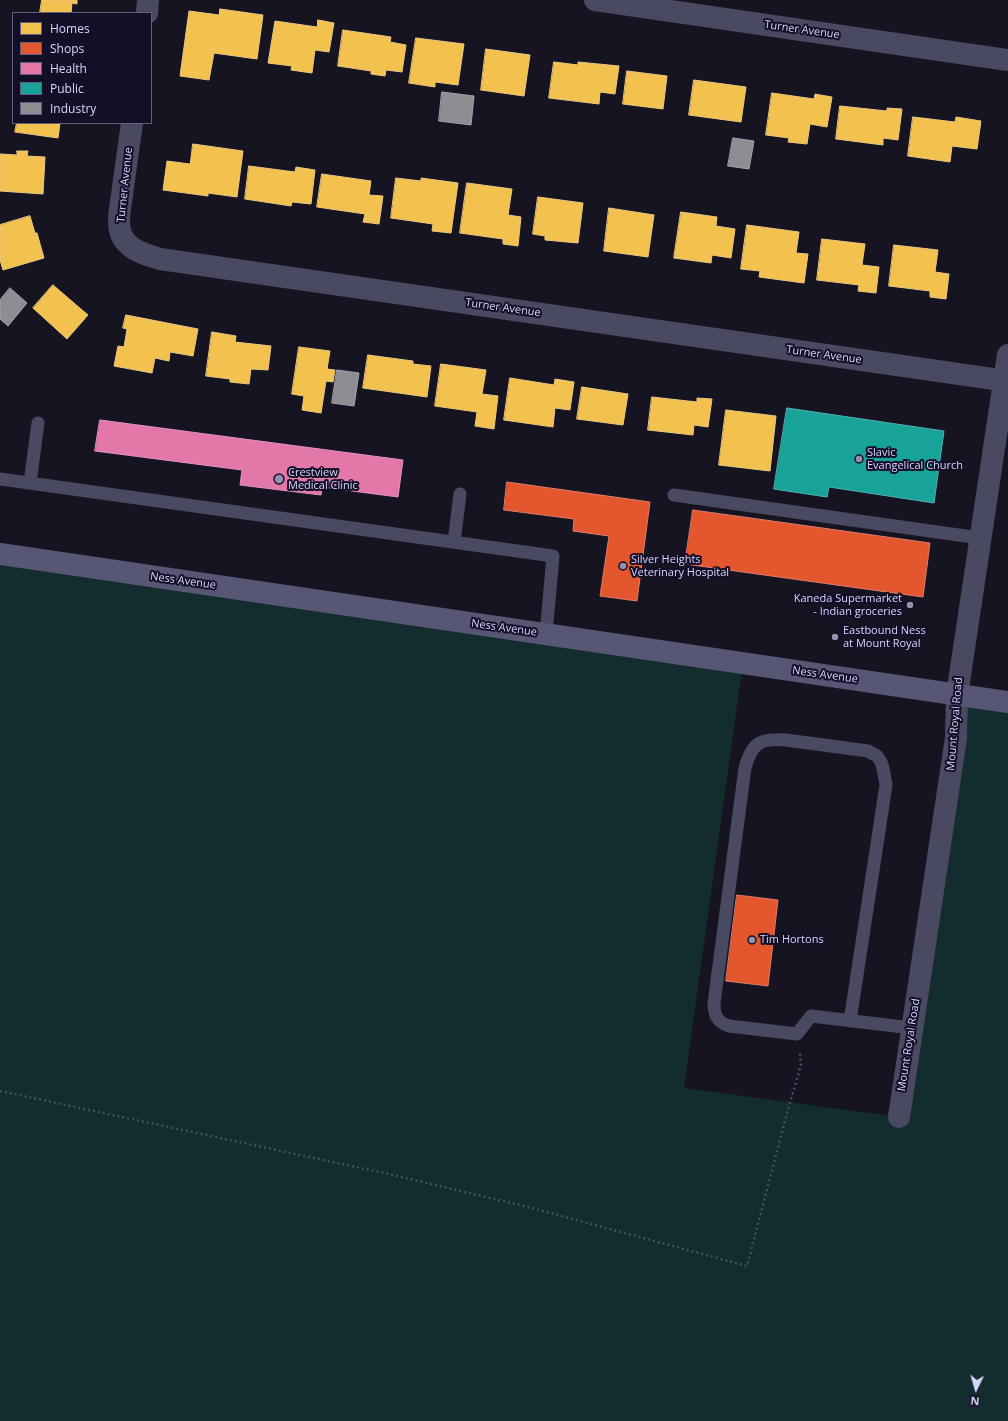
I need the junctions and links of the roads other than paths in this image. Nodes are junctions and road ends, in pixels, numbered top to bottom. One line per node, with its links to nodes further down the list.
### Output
1 (148, 0): 3 (street)
2 (595, 0): 4 (street, Turner Avenue)
3 (147, 12)
4 (1008, 60)
5 (132, 124): 7 (street, Turner Avenue)
6 (1008, 355): 7 (street, Mount Royal Road)
7 (1006, 381): 13 (street, Mount Royal Road)
8 (38, 422): 10 (lane)
9 (0, 479): 10 (lane)
10 (30, 483): 14 (lane)
11 (460, 494): 14 (lane)
12 (674, 495): 13 (lane)
13 (980, 538): 17 (street, Mount Royal Road)
14 (454, 542): 16 (lane)
15 (0, 554): 16 (main road, Ness Avenue)
16 (546, 634): 17 (main road, Ness Avenue)
17 (957, 695): 18 (main road, Ness Avenue); 20 (street, Mount Royal Road)
18 (1008, 702)
19 (850, 1021): 19 (lane); 20 (lane)
20 (912, 1028): 21 (street, Mount Royal Road)
21 (899, 1117)

